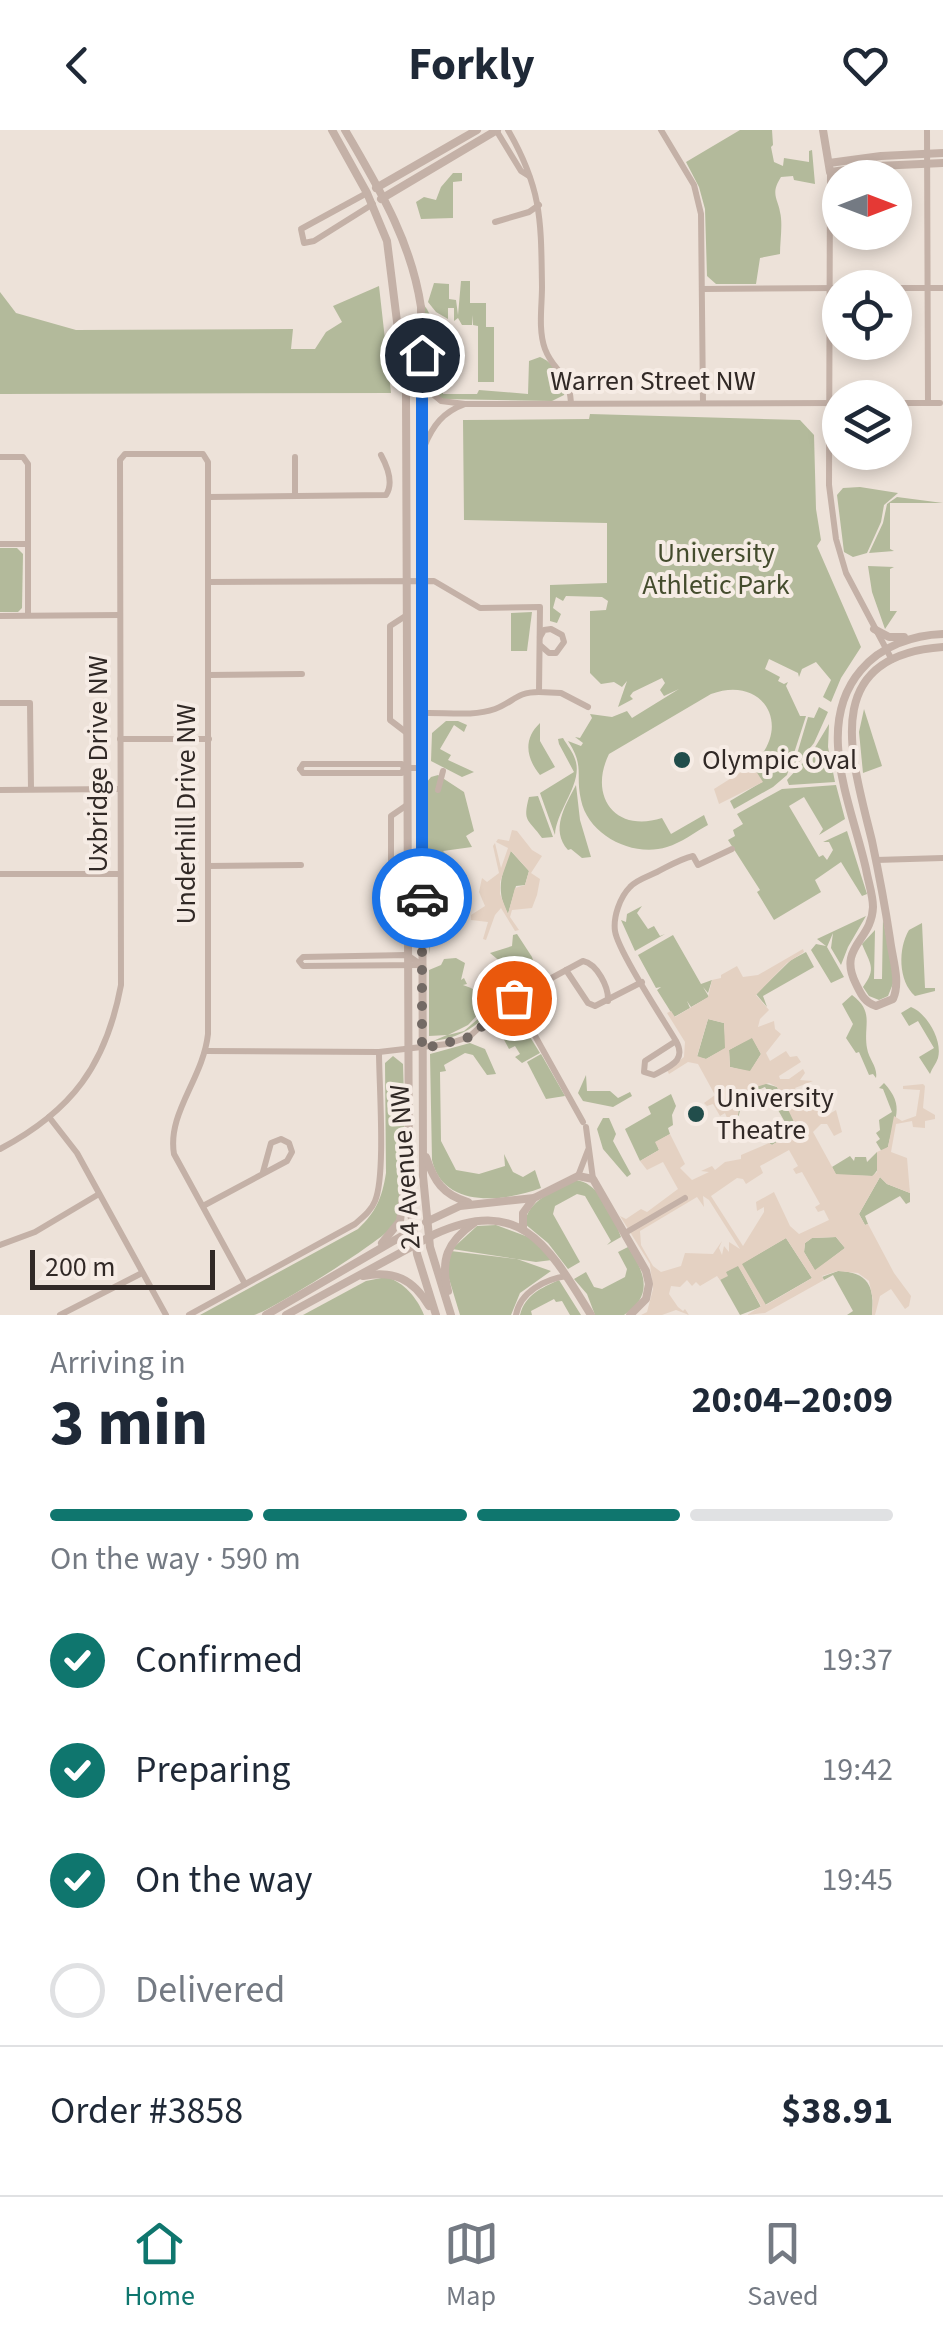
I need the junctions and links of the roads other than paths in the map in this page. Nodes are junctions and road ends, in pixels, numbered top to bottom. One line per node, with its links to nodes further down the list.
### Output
1 (332, 130): 16 (street, 24 Avenue NW)
2 (345, 130): 15 (street, 24 Avenue NW)
3 (476, 130): 15 (street)
4 (497, 130): 14 (street); 17 (street)
5 (508, 130): 14 (street)
6 (661, 130): 25 (street)
7 (823, 130): 11 (street)
8 (927, 130): 10 (street)
9 (943, 153): 10 (street)
10 (929, 158): 12 (street); 13 (street); 23 (street)
11 (828, 160)
12 (907, 160)
13 (943, 163)
14 (530, 177): 19 (street)
15 (379, 186): 16 (street); 17 (street, 24 Avenue NW)
16 (368, 192): 18 (street, 24 Avenue NW); 18 (street)
17 (384, 197): 18 (street); 26 (street, 24 Avenue NW)
18 (373, 204): 45 (street, 24 Avenue NW)
19 (540, 204): 20 (street); 31 (street)
20 (495, 222)
21 (822, 288): 25 (street)
22 (912, 288): 23 (street)
23 (928, 288): 24 (street); 29 (street)
24 (943, 288)
25 (702, 289): 32 (street)
26 (422, 385): 30 (street, Warren Street NW); 34 (street, 24 Avenue NW)
27 (822, 403): 32 (street, Warren Street NW)
28 (912, 403): 29 (street)
29 (928, 403): 33 (street)
30 (465, 404): 31 (street, Warren Street NW); 34 (street)
31 (571, 404): 32 (street, Warren Street NW)
32 (703, 404)
33 (940, 404)
34 (421, 452): 43 (street, 24 Avenue NW)
35 (381, 454): 39 (street)
36 (295, 457): 39 (street)
37 (0, 458): 42 (street)
38 (829, 470): 50 (street)
39 (294, 496): 40 (street)
40 (208, 497): 44 (street, Underhill Drive NW); 47 (street, Uxbridge Drive NW)
41 (0, 544): 42 (street)
42 (28, 544): 46 (street)
43 (422, 581): 45 (street); 58 (street); 61 (street, 24 Avenue NW)
44 (208, 582): 45 (street); 57 (street, Underhill Drive NW)
45 (407, 582): 48 (street, 24 Avenue NW)
46 (28, 615): 47 (street); 49 (street)
47 (120, 615): 65 (street, Uxbridge Drive NW)
48 (407, 615): 62 (street, 24 Avenue NW); 63 (street, 24 Avenue NW)
49 (0, 616)
50 (874, 629): 52 (street); 54 (street)
51 (943, 634): 52 (street)
52 (919, 636): 54 (street)
53 (943, 647): 55 (street)
54 (886, 649): 55 (street); 76 (street)
55 (892, 660): 76 (street)
56 (302, 674): 57 (street)
57 (208, 675): 64 (street, Underhill Drive NW)
58 (539, 692): 60 (street); 61 (street)
59 (0, 703): 69 (street)
60 (588, 708)
61 (422, 712): 62 (street); 67 (street, 24 Avenue NW)
62 (407, 713): 63 (street, 24 Avenue NW)
63 (407, 733): 66 (street, 24 Avenue NW)
64 (208, 739): 65 (street); 77 (street, Underhill Drive NW)
65 (120, 740): 70 (street, Uxbridge Drive NW)
66 (406, 768): 66 (street); 67 (street); 73 (street, 24 Avenue NW)
67 (422, 768): 83 (street, 24 Avenue NW)
68 (442, 771): 72 (street)
69 (31, 789): 70 (street); 71 (street)
70 (120, 789): 80 (street, Uxbridge Drive NW)
71 (0, 790)
72 (438, 790)
73 (407, 805): 81 (street, 24 Avenue NW); 81 (street, 24 Avenue NW)
74 (732, 849): 85 (street)
75 (943, 858): 76 (street)
76 (876, 860)
77 (208, 866): 78 (street); 91 (street, Underhill Drive NW)
78 (301, 866)
79 (0, 874): 80 (street)
80 (120, 874): 93 (street, Uxbridge Drive NW)
81 (407, 926): 82 (street, 24 Avenue NW)
82 (407, 960): 82 (street); 83 (street); 90 (street, 24 Avenue NW)
83 (422, 965): 89 (street, 24 Avenue NW)
84 (566, 970): 86 (street); 87 (street); 87 (street)
85 (642, 982): 87 (street); 88 (street)
86 (514, 998): 89 (street); 94 (street)
87 (608, 1001)
88 (676, 1041): 88 (street)
89 (422, 1049): 90 (street); 96 (street, 24 Avenue NW)
90 (408, 1050): 92 (street); 95 (street, 24 Avenue NW)
91 (206, 1052): 92 (street); 105 (street, Underhill Drive NW)
92 (379, 1052): 120 (street)
93 (49, 1117): 97 (street, Uxbridge Drive NW); 101 (street)
94 (589, 1144): 99 (street); 100 (street)
95 (408, 1147): 109 (street, 24 Avenue NW); 114 (street)
96 (423, 1148): 104 (street); 107 (street, 24 Avenue NW)
97 (0, 1150)
98 (263, 1172): 98 (street); 105 (street)
99 (578, 1176): 100 (street); 102 (street)
100 (593, 1179): 110 (street)
101 (99, 1194): 112 (street); 116 (street)
102 (534, 1198): 104 (street); 108 (street)
103 (685, 1198): 110 (street)
104 (472, 1204): 107 (street)
105 (203, 1206): 120 (street, Underhill Drive NW)
106 (478, 1220): 108 (street); 111 (street); 127 (street)
107 (426, 1222): 109 (street); 111 (street, 24 Avenue NW)
108 (523, 1229): 115 (street)
109 (413, 1230): 113 (street, 24 Avenue NW); 114 (street)
110 (625, 1232): 130 (street)
111 (428, 1238): 113 (street); 127 (street, 24 Avenue NW)
112 (0, 1245)
113 (416, 1245): 118 (street); 126 (street, 24 Avenue NW)
114 (371, 1252): 124 (street)
115 (557, 1260): 117 (street); 119 (street)
116 (142, 1272): 121 (street); 122 (street)
117 (568, 1276): 119 (street); 129 (street)
118 (354, 1278): 125 (street); 126 (street)
119 (552, 1278): 128 (street)
120 (245, 1284): 123 (street)
121 (60, 1315)
122 (166, 1315)
123 (189, 1315)
124 (266, 1315)
125 (286, 1315)
126 (435, 1315)
127 (452, 1315)
128 (516, 1315)
129 (591, 1315)
130 (630, 1315)

